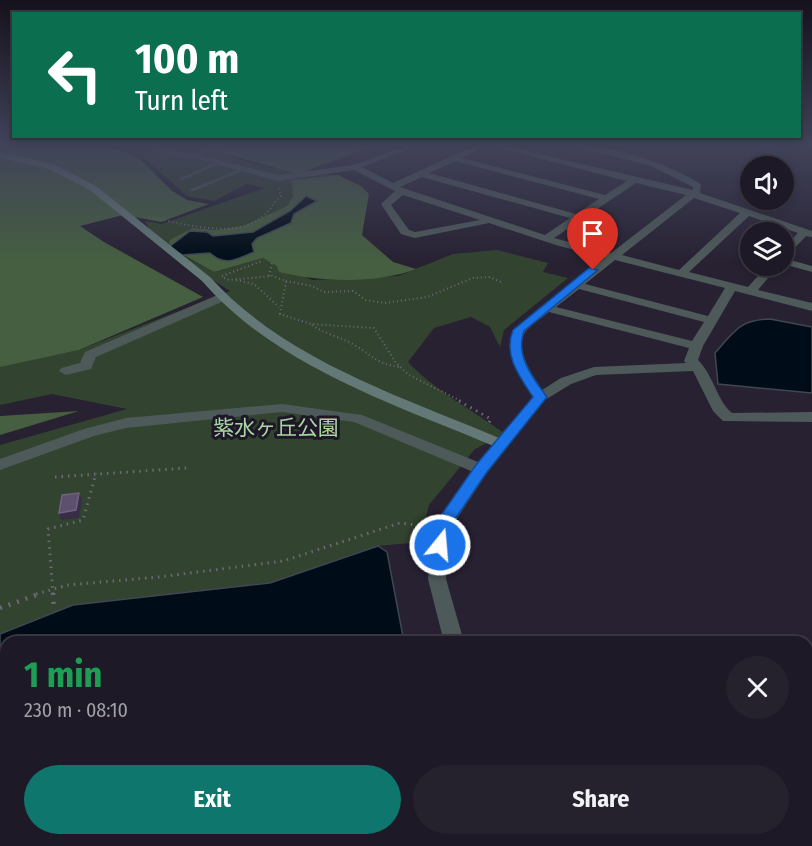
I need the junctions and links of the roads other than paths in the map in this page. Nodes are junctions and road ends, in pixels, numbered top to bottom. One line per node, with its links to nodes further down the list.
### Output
1 (87, 184): 28 (street)
2 (206, 184): 11 (lane)
3 (388, 184): 10 (street)
4 (405, 184): 10 (street)
5 (460, 184): 15 (street)
6 (555, 184): 13 (street)
7 (626, 184): 13 (street)
8 (656, 184): 12 (street)
9 (695, 184): 12 (street)
10 (397, 189): 16 (street); 16 (street)
11 (192, 190)
12 (693, 194): 14 (street); 20 (street)
13 (607, 198): 15 (street)
14 (746, 213): 17 (street); 23 (street)
15 (580, 218): 18 (street)
16 (488, 220): 18 (street)
17 (808, 233): 19 (street)
18 (547, 238): 20 (street)
19 (794, 245)
20 (610, 256): 23 (street); 25 (street)
21 (794, 264): 22 (street)
22 (812, 269)
23 (681, 274): 26 (street)
24 (764, 276): 27 (street)
25 (576, 285): 29 (street); 31 (street)
26 (732, 287): 27 (street); 31 (street)
27 (750, 291): 30 (street)
28 (222, 297): 34 (street); 37 (street)
29 (547, 308): 32 (street); 35 (street)
30 (812, 308)
31 (711, 320): 32 (street)
32 (696, 346): 33 (street)
33 (695, 367): 35 (street); 36 (street)
34 (66, 370)
35 (540, 397): 37 (street)
36 (812, 417)
37 (501, 444): 39 (street)
38 (0, 465): 39 (street)
39 (481, 469): 40 (street)
40 (452, 636)

